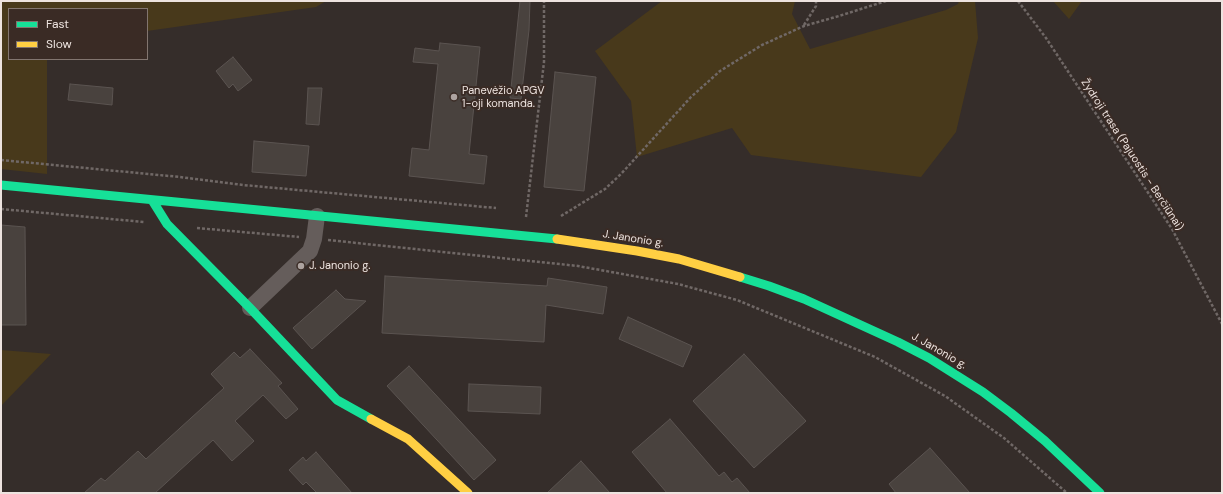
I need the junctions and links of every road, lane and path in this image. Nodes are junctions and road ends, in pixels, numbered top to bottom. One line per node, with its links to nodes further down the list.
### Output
1 (544, 1): 15 (path)
2 (816, 1): 5 (path)
3 (886, 1): 5 (path)
4 (1018, 1): 18 (path, Žydroji trasa (Pajuostis - Berčiūnai))
5 (804, 26): 12 (path)
6 (1, 160): 9 (path)
7 (1, 185): 8 (street, J. Janonio g.)
8 (152, 200): 11 (street, J. Janonio g.); 13 (street)
9 (496, 208)
10 (1, 209): 13 (path)
11 (317, 216): 15 (street, J. Janonio g.); 16 (street)
12 (561, 216)
13 (167, 224): 17 (street)
14 (194, 227): 16 (path)
15 (524, 236): 21 (street, J. Janonio g.)
16 (314, 239): 17 (street); 20 (path)
17 (250, 308): 19 (street)
18 (1222, 324)
19 (468, 493)
20 (1067, 493)
21 (1100, 493)

